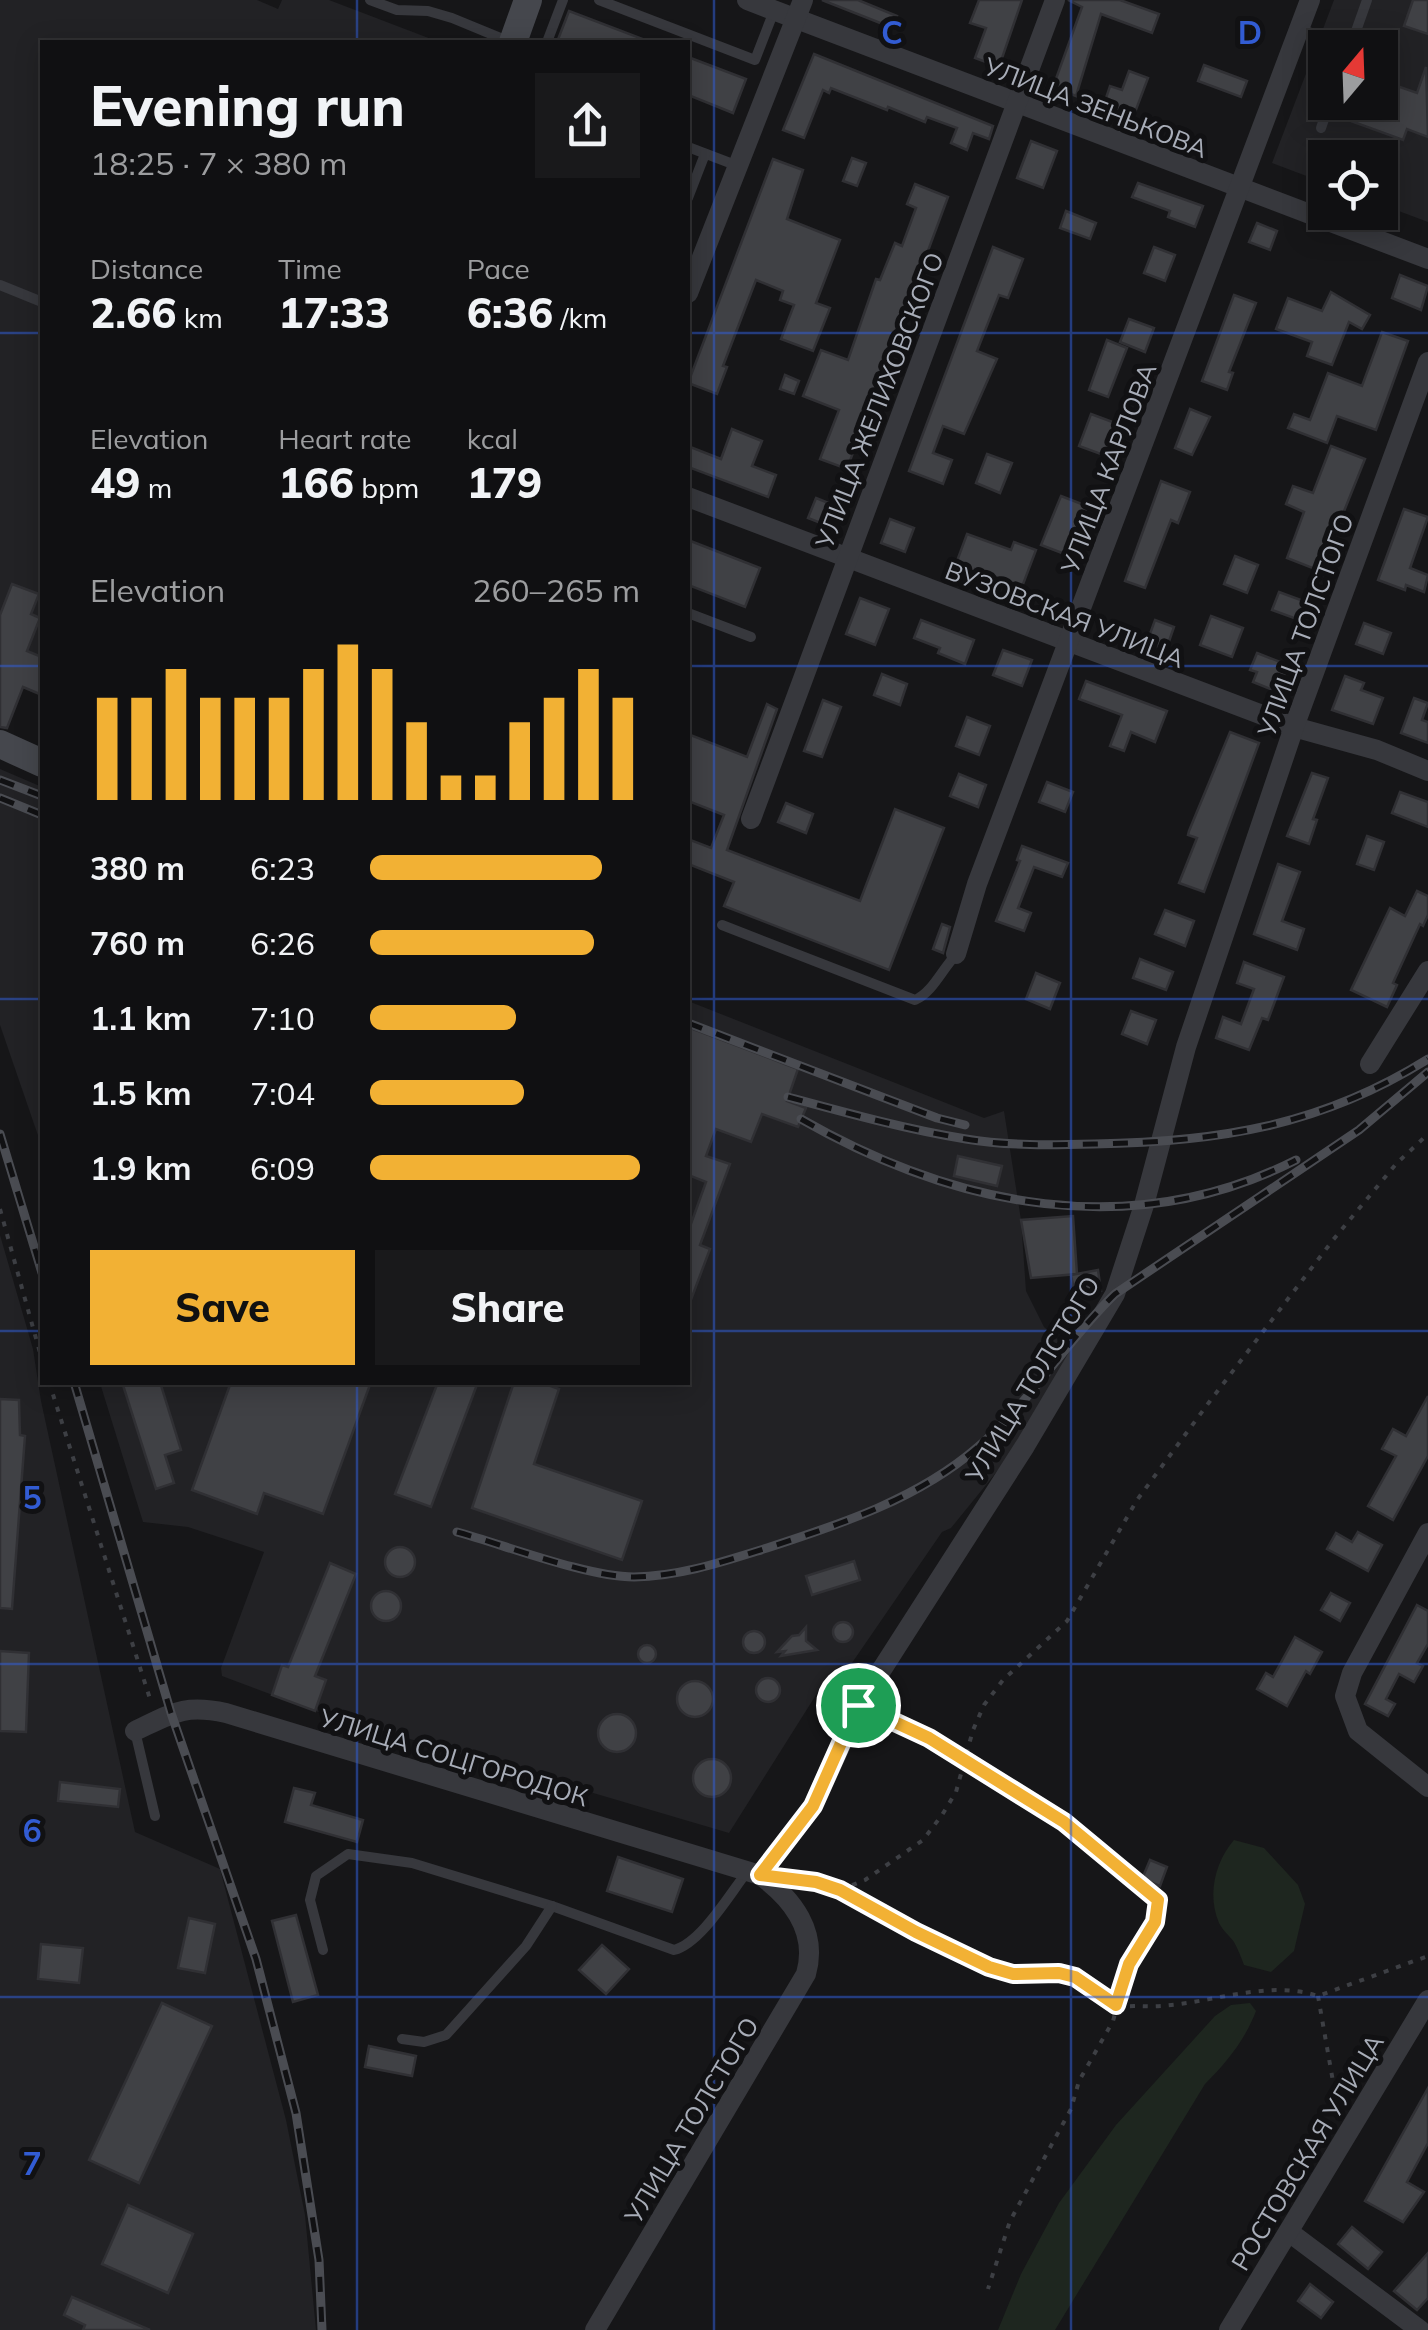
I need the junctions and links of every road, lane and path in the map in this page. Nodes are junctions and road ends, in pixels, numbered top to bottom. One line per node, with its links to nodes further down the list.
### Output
1 (370, 0): 14 (lane)
2 (528, 0): 15 (street)
3 (563, 0): 16 (lane)
4 (600, 0): 9 (lane)
5 (747, 0): 9 (street, УЛИЦА ЗЕНЬКОВА)
6 (1056, 0): 17 (street, УЛИЦА ЖЕЛИХОВСКОГО)
7 (1310, 0): 11 (street, УЛИЦА КАРЛОВА)
8 (1368, 0): 12 (lane)
9 (774, 10): 10 (street, УЛИЦА ЗЕНЬКОВА)
10 (800, 10): 17 (street, УЛИЦА ЗЕНЬКОВА); 22 (street)
11 (1299, 28): 13 (lane); 23 (street, УЛИЦА КАРЛОВА)
12 (1357, 30)
13 (1308, 31)
14 (506, 40)
15 (513, 40)
16 (548, 40)
17 (1018, 104): 23 (street, УЛИЦА ЗЕНЬКОВА); 31 (street, УЛИЦА ЖЕЛИХОВСКОГО)
18 (1324, 120): 19 (lane)
19 (1321, 128)
20 (690, 148): 21 (lane)
21 (704, 154): 22 (lane); 24 (lane)
22 (738, 166): 27 (street)
23 (1239, 188): 25 (street, УЛИЦА ЗЕНЬКОВА); 34 (street, УЛИЦА КАРЛОВА)
24 (690, 192)
25 (1428, 259)
26 (0, 285): 28 (lane)
27 (690, 288)
28 (40, 301)
29 (1428, 362): 35 (street, УЛИЦА ТОЛСТОГО)
30 (690, 498): 31 (street, ВУЗОВСКАЯ УЛИЦА)
31 (846, 559): 34 (street, ВУЗОВСКАЯ УЛИЦА); 39 (street, УЛИЦА ЖЕЛИХОВСКОГО)
32 (690, 614): 33 (lane)
33 (751, 638)
34 (1069, 642): 35 (street, ВУЗОВСКАЯ УЛИЦА); 41 (street, УЛИЦА КАРЛОВА)
35 (1294, 727): 38 (street, ВУЗОВСКАЯ УЛИЦА); 49 (street, УЛИЦА ТОЛСТОГО)
36 (0, 744): 37 (street)
37 (40, 762)
38 (1428, 772)
39 (751, 819)
40 (722, 925): 41 (lane)
41 (956, 954)
42 (1428, 971): 43 (street)
43 (1370, 1064)
44 (1428, 1134): 52 (path)
45 (0, 1209): 46 (path)
46 (40, 1353)
47 (50, 1385): 50 (path)
48 (1428, 1532): 53 (street)
49 (858, 1705): 52 (path); 55 (street, УЛИЦА ТОЛСТОГО)
50 (157, 1720): 51 (street, УЛИЦА СОЦГОРОДОК); 55 (street, УЛИЦА СОЦГОРОДОК)
51 (135, 1730): 54 (lane)
52 (967, 1761): 56 (path); 62 (path)
53 (1428, 1787)
54 (155, 1816)
55 (754, 1874): 56 (path); 57 (lane); 67 (street, УЛИЦА ТОЛСТОГО)
56 (840, 1890): 62 (path)
57 (552, 1906): 58 (lane); 63 (lane)
58 (323, 1950)
59 (1428, 1956): 60 (path)
60 (1318, 1996): 62 (path); 64 (path)
61 (1428, 2000): 64 (street, РОСТОВСКАЯ УЛИЦА)
62 (1116, 2005): 66 (path)
63 (402, 2039)
64 (1343, 2142): 65 (street, РОСТОВСКАЯ УЛИЦА)
65 (1289, 2232): 68 (street, РОСТОВСКАЯ УЛИЦА); 69 (street)
66 (988, 2289)
67 (595, 2330)
68 (1229, 2330)
69 (1420, 2330)

